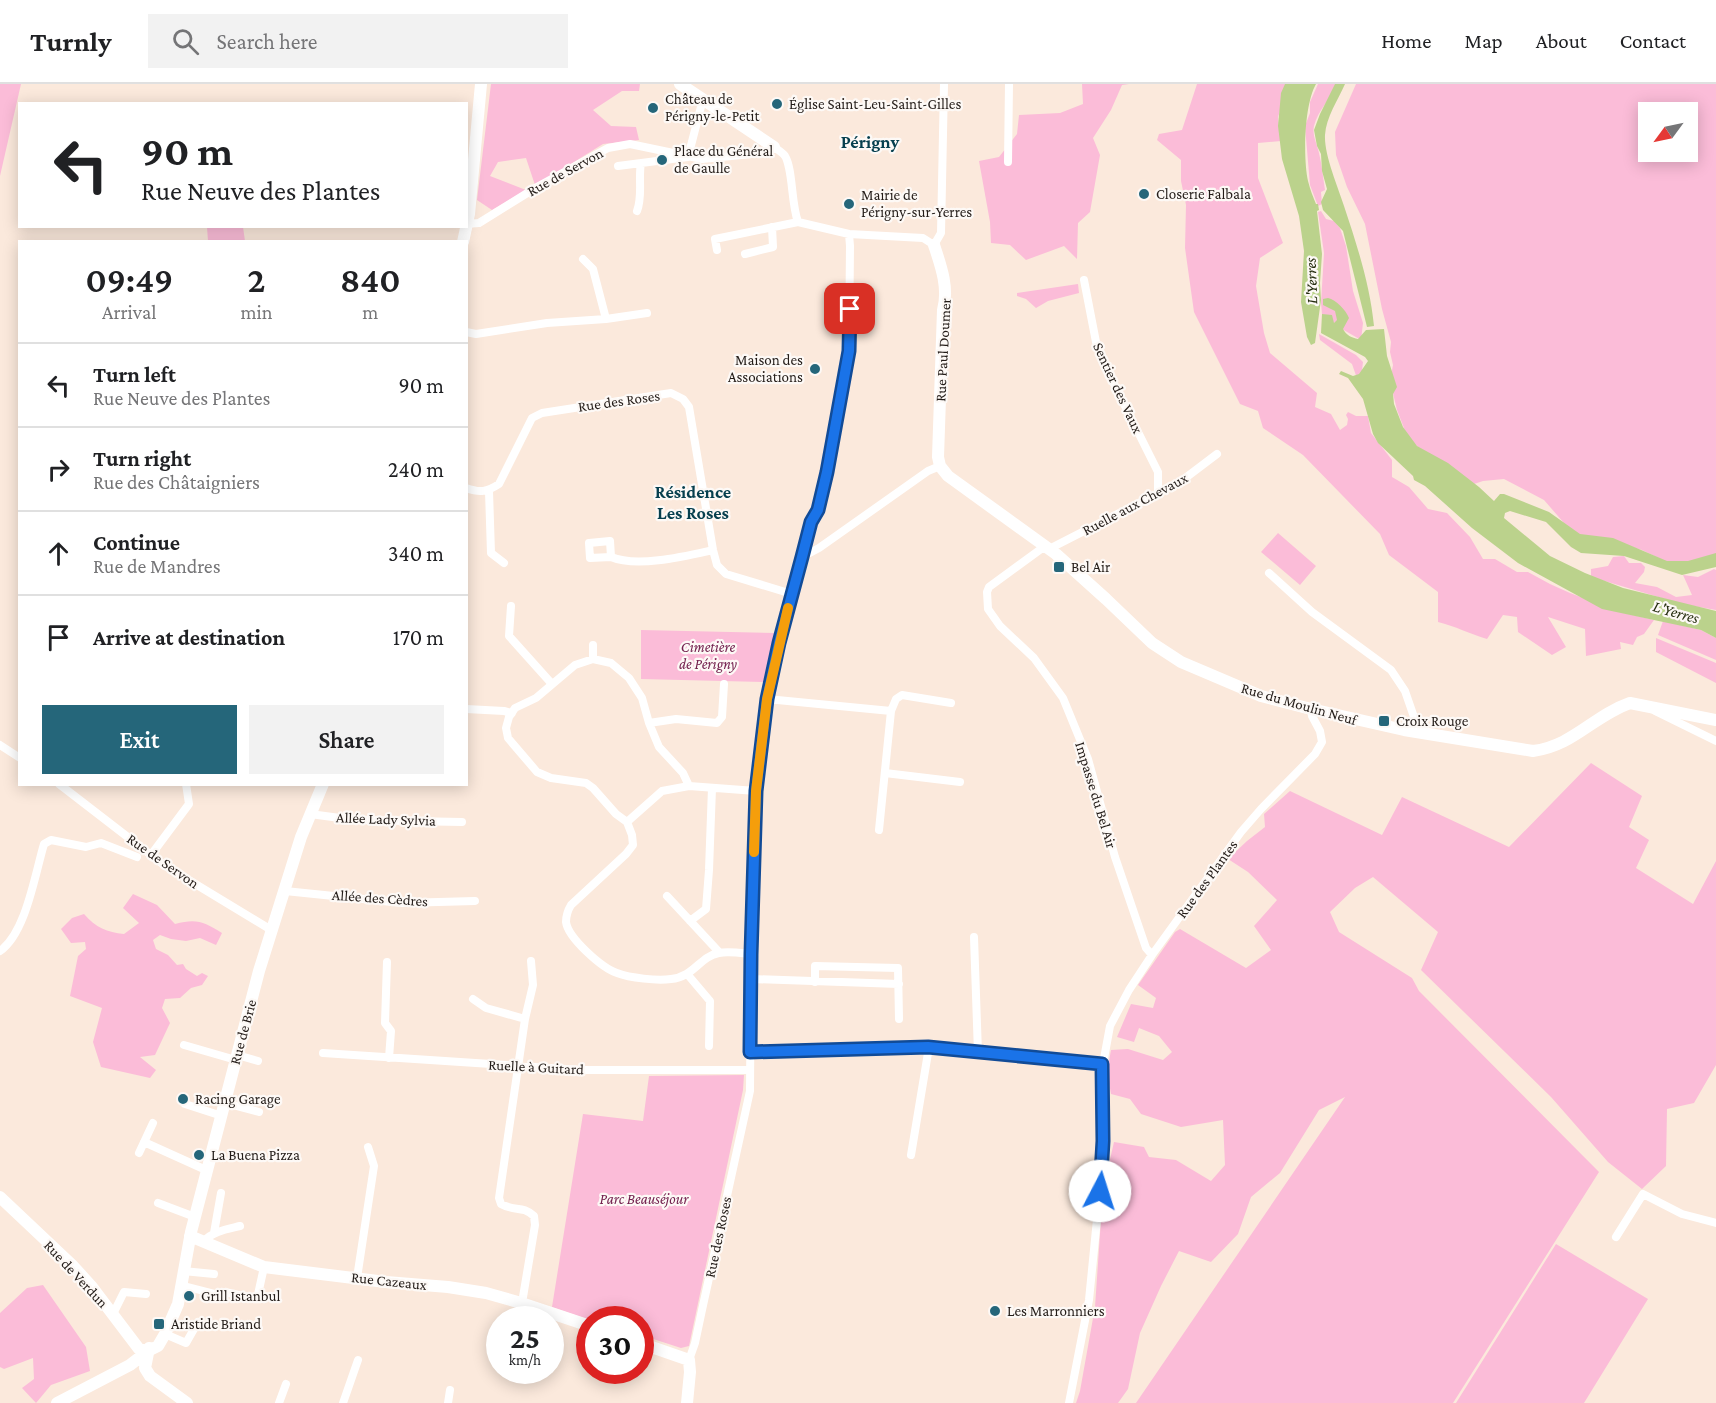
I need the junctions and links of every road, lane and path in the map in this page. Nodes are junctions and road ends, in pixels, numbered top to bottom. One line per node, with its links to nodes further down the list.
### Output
1 (482, 84): 12 (street)
2 (680, 84): 5 (street)
3 (944, 84): 17 (street)
4 (1009, 84): 8 (street)
5 (703, 99): 6 (street); 7 (street)
6 (774, 147): 7 (street, Rue de Servon); 13 (street)
7 (689, 155): 9 (street); 14 (street, Rue de Servon)
8 (1008, 162)
9 (641, 163): 10 (street); 11 (street)
10 (618, 166)
11 (637, 211)
12 (468, 215)
13 (798, 222): 15 (street); 16 (street)
14 (468, 224)
15 (772, 227): 18 (street); 19 (street)
16 (849, 234): 17 (street); 33 (street, Rue des Roses)
17 (933, 245): 26 (street, Rue Paul Doumer)
18 (717, 250)
19 (745, 254)
20 (583, 259): 23 (street)
21 (1084, 279): 29 (street, Sentier des Vaux)
22 (647, 313): 23 (street)
23 (606, 319): 24 (street)
24 (468, 332)
25 (1217, 454): 29 (street, Ruelle aux Chevaux)
26 (940, 466): 30 (street, Rue du Moulin Neuf); 33 (street)
27 (468, 489): 28 (street)
28 (489, 491): 31 (street, Rue des Roses); 34 (street)
29 (1158, 493): 30 (street, Ruelle aux Chevaux)
30 (1049, 549): 46 (street, Rue du Moulin Neuf); 78 (street, Impasse du Bel Air)
31 (713, 550): 32 (street); 36 (street, Rue des Roses)
32 (611, 557)
33 (802, 557): 36 (street, Rue des Roses)
34 (504, 563)
35 (1269, 573): 51 (street)
36 (792, 594): 42 (street, Rue des Roses)
37 (510, 606): 40 (street)
38 (594, 645): 39 (street)
39 (593, 659): 40 (street); 50 (street)
40 (552, 684): 48 (street)
41 (724, 684): 50 (street)
42 (767, 699): 47 (street); 62 (street, Rue des Roses)
43 (951, 703): 47 (street)
44 (1641, 705): 49 (street, Rue du Moulin Neuf); 51 (street, Rue du Moulin Neuf); 52 (street)
45 (468, 709): 48 (street)
46 (1311, 709): 51 (street, Rue du Moulin Neuf); 78 (street, Rue des Plantes)
47 (891, 711): 55 (street)
48 (512, 713): 65 (street)
49 (1716, 720)
50 (649, 723): 60 (street)
51 (1414, 731)
52 (1716, 741)
53 (0, 745): 54 (street)
54 (18, 757)
55 (885, 773): 56 (street); 66 (street)
56 (960, 782)
57 (62, 786): 67 (street, Rue de Servon)
58 (186, 786): 67 (street)
59 (322, 786): 63 (street, Rue de Brie)
60 (689, 786): 61 (street); 65 (street)
61 (712, 788): 62 (street); 72 (street)
62 (756, 791): 77 (street, Rue des Roses)
63 (310, 814): 64 (street, Allée Lady Sylvia); 69 (street, Rue de Brie)
64 (462, 822)
65 (627, 822): 81 (street)
66 (879, 830)
67 (151, 855): 73 (street, Rue de Servon)
68 (137, 857): 75 (street)
69 (285, 891): 71 (street, Allée des Cèdres); 73 (street, Rue de Brie)
70 (667, 896): 72 (street)
71 (475, 901)
72 (690, 921): 76 (street)
73 (273, 931): 94 (street, Rue de Brie)
74 (974, 937): 93 (street)
75 (0, 951)
76 (719, 952): 77 (street); 81 (street)
77 (751, 954): 82 (street, Rue des Roses)
78 (1152, 955): 97 (street, Rue des Plantes)
79 (531, 961): 86 (street)
80 (387, 962): 95 (street)
81 (688, 975): 89 (street)
82 (751, 979): 83 (street); 91 (street, Rue des Roses)
83 (815, 982): 84 (street); 84 (street)
84 (899, 984): 87 (street)
85 (474, 999): 86 (street)
86 (525, 1019): 98 (street)
87 (899, 1019)
88 (184, 1045): 94 (street)
89 (709, 1046)
90 (928, 1047): 91 (street); 93 (street); 108 (street)
91 (750, 1052): 99 (street, Rue des Roses)
92 (323, 1053): 95 (street, Ruelle à Guitard)
93 (978, 1053): 97 (street)
94 (236, 1057): 96 (street); 100 (street, Rue de Brie)
95 (389, 1058): 98 (street, Ruelle à Guitard)
96 (258, 1061)
97 (1102, 1064): 143 (street, Rue des Plantes)
98 (519, 1066): 99 (street, Ruelle à Guitard); 125 (street)
99 (750, 1070): 134 (street, Rue des Roses)
100 (225, 1103): 102 (street); 103 (street, Rue de Brie)
101 (184, 1104): 103 (street)
102 (259, 1112)
103 (222, 1116): 109 (street, Rue de Brie)
104 (153, 1123): 105 (street)
105 (144, 1142): 107 (street); 109 (street)
106 (368, 1148): 122 (street)
107 (139, 1153)
108 (910, 1155)
109 (206, 1170): 113 (street, Rue de Brie)
110 (220, 1193): 118 (street)
111 (0, 1197): 127 (street, Rue de Verdun)
112 (158, 1203): 113 (street)
113 (195, 1217): 116 (street, Rue de Brie)
114 (1716, 1223): 117 (street)
115 (240, 1226): 118 (street)
116 (190, 1236): 118 (street, Rue Cazeaux); 120 (street, Rue de Brie)
117 (1616, 1236)
118 (209, 1237): 119 (street, Rue Cazeaux)
119 (264, 1267): 122 (street, Rue Cazeaux); 123 (street)
120 (183, 1271): 121 (street); 123 (street, Rue de Brie)
121 (214, 1274)
122 (357, 1278): 125 (street, Rue Cazeaux)
123 (180, 1285): 130 (street, Rue de Brie); 132 (street, Rue de Brie)
124 (146, 1294): 127 (street)
125 (521, 1303): 126 (street); 128 (street, Rue Cazeaux)
126 (520, 1306)
127 (113, 1314): 132 (street, Rue de Verdun)
128 (576, 1321)
129 (198, 1322): 130 (street)
130 (165, 1334): 132 (street, Rue de Brie)
131 (654, 1349): 134 (street)
132 (148, 1351): 137 (street); 138 (street)
133 (358, 1360): 140 (street)
134 (689, 1360): 142 (street, Rue des Roses)
135 (286, 1384): 139 (street)
136 (450, 1390): 141 (street)
137 (57, 1403)
138 (187, 1403)
139 (279, 1403)
140 (343, 1403)
141 (448, 1403)
142 (687, 1403)
143 (1070, 1403)

